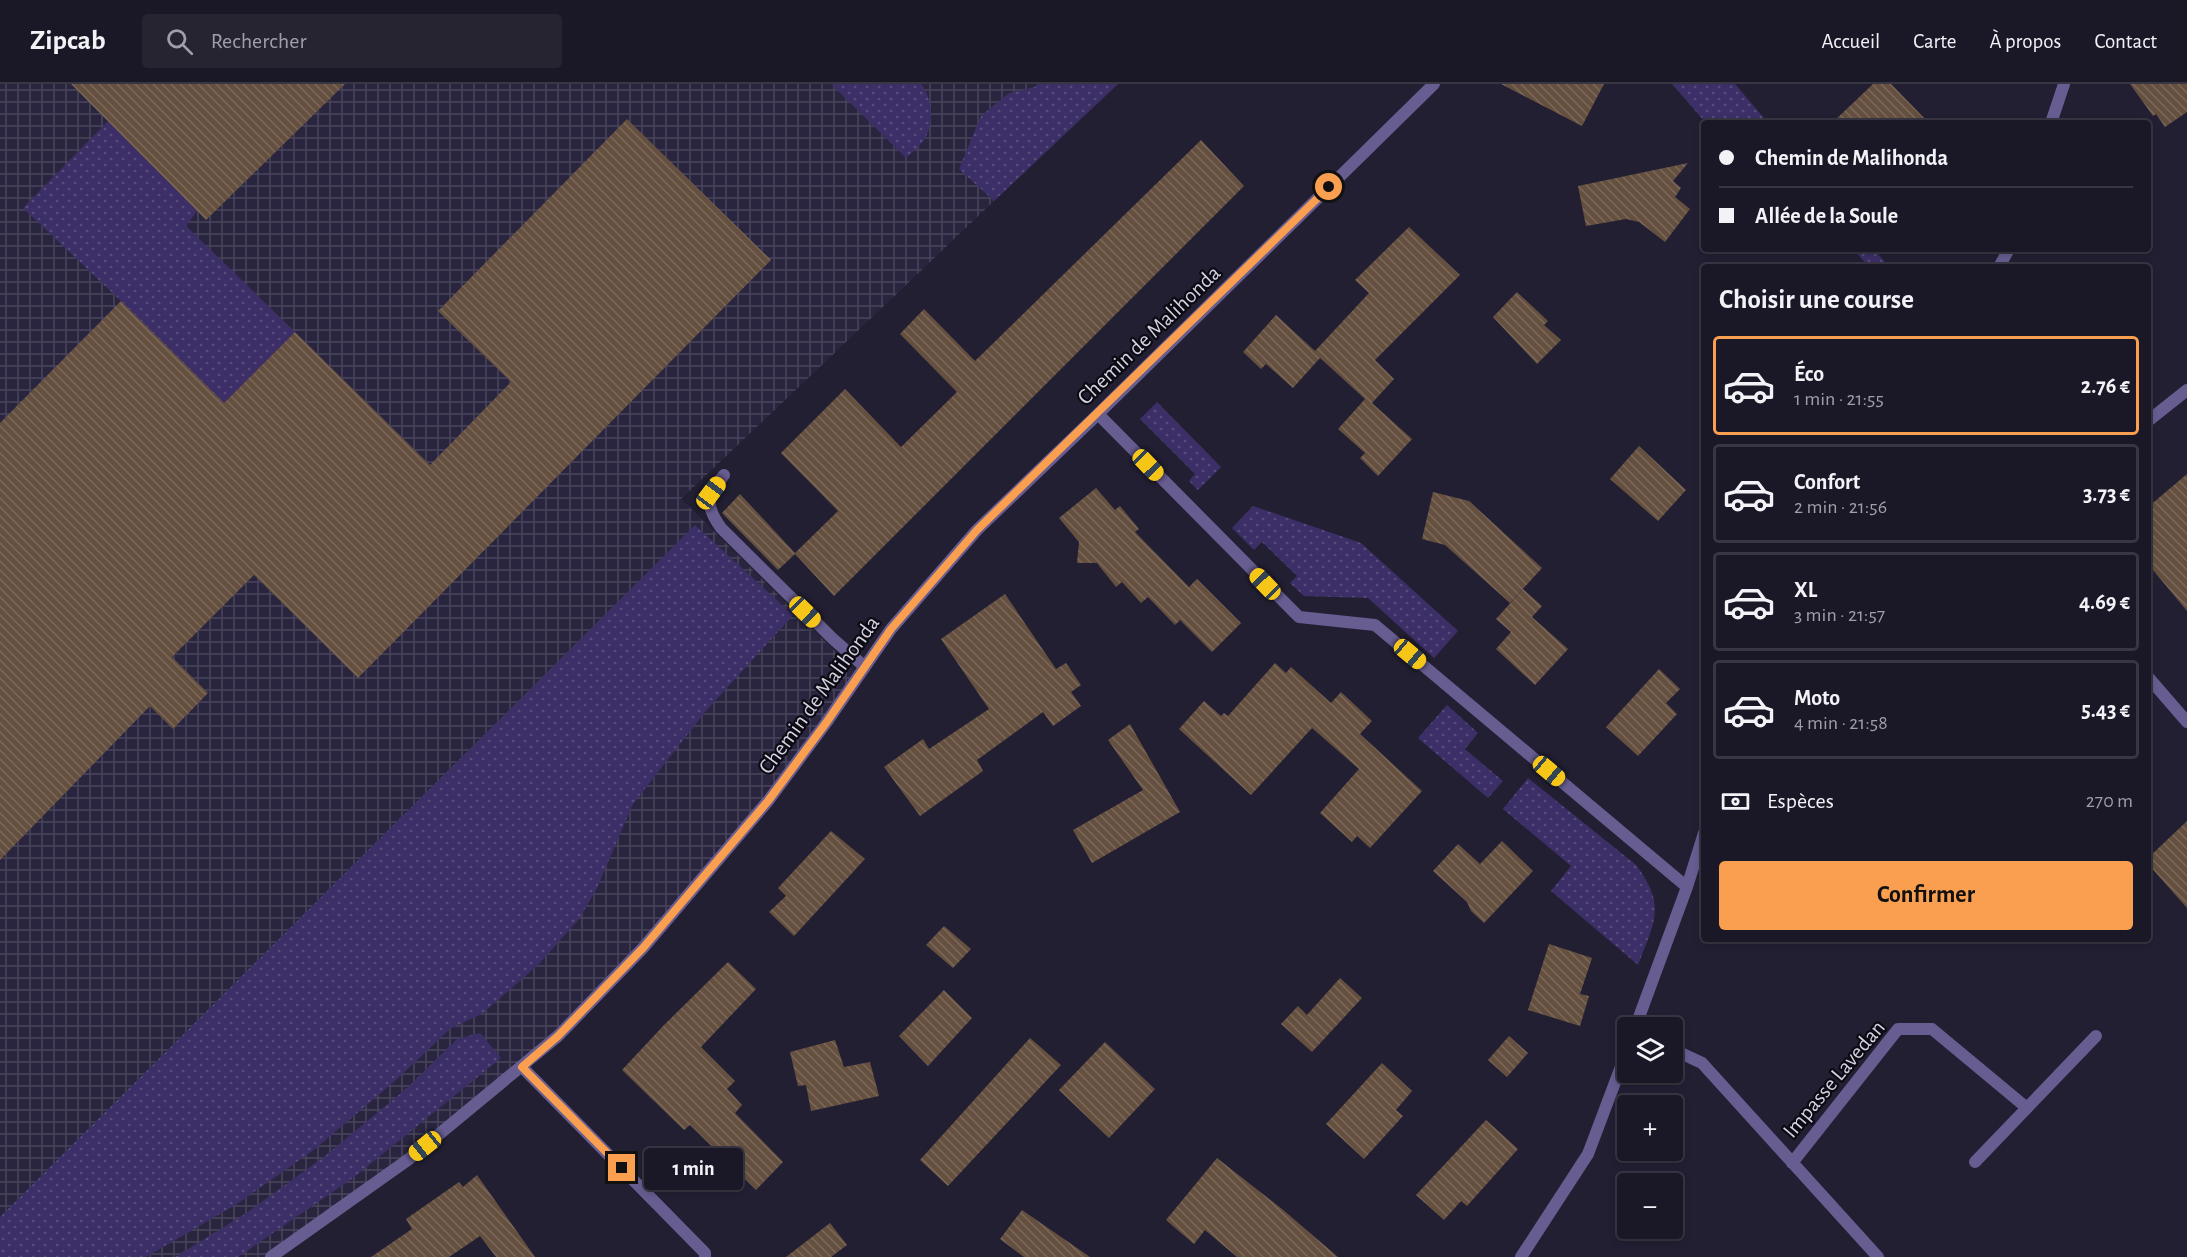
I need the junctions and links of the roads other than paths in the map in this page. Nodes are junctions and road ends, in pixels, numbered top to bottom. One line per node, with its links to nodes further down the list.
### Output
1 (1434, 84): 5 (street, Chemin de Malihonda)
2 (2064, 84): 3 (street)
3 (2052, 120)
4 (2187, 390): 6 (street)
5 (1098, 414): 8 (street, Chemin de Malihonda); 12 (street)
6 (2151, 419)
7 (724, 475): 8 (street)
8 (865, 667): 16 (street, Chemin de Malihonda)
9 (2151, 680): 10 (street)
10 (2187, 722)
11 (1701, 843): 12 (street)
12 (1687, 887): 13 (street)
13 (1639, 1017)
14 (2096, 1036): 18 (street)
15 (1683, 1054): 20 (street)
16 (522, 1067): 21 (street, Chemin de Malihonda); 22 (street)
17 (1617, 1077): 23 (street)
18 (2027, 1108): 19 (street); 20 (street, Impasse Lavedan)
19 (1975, 1162)
20 (1792, 1163): 24 (street)
21 (271, 1257)
22 (705, 1257)
23 (1521, 1257)
24 (1878, 1257)

